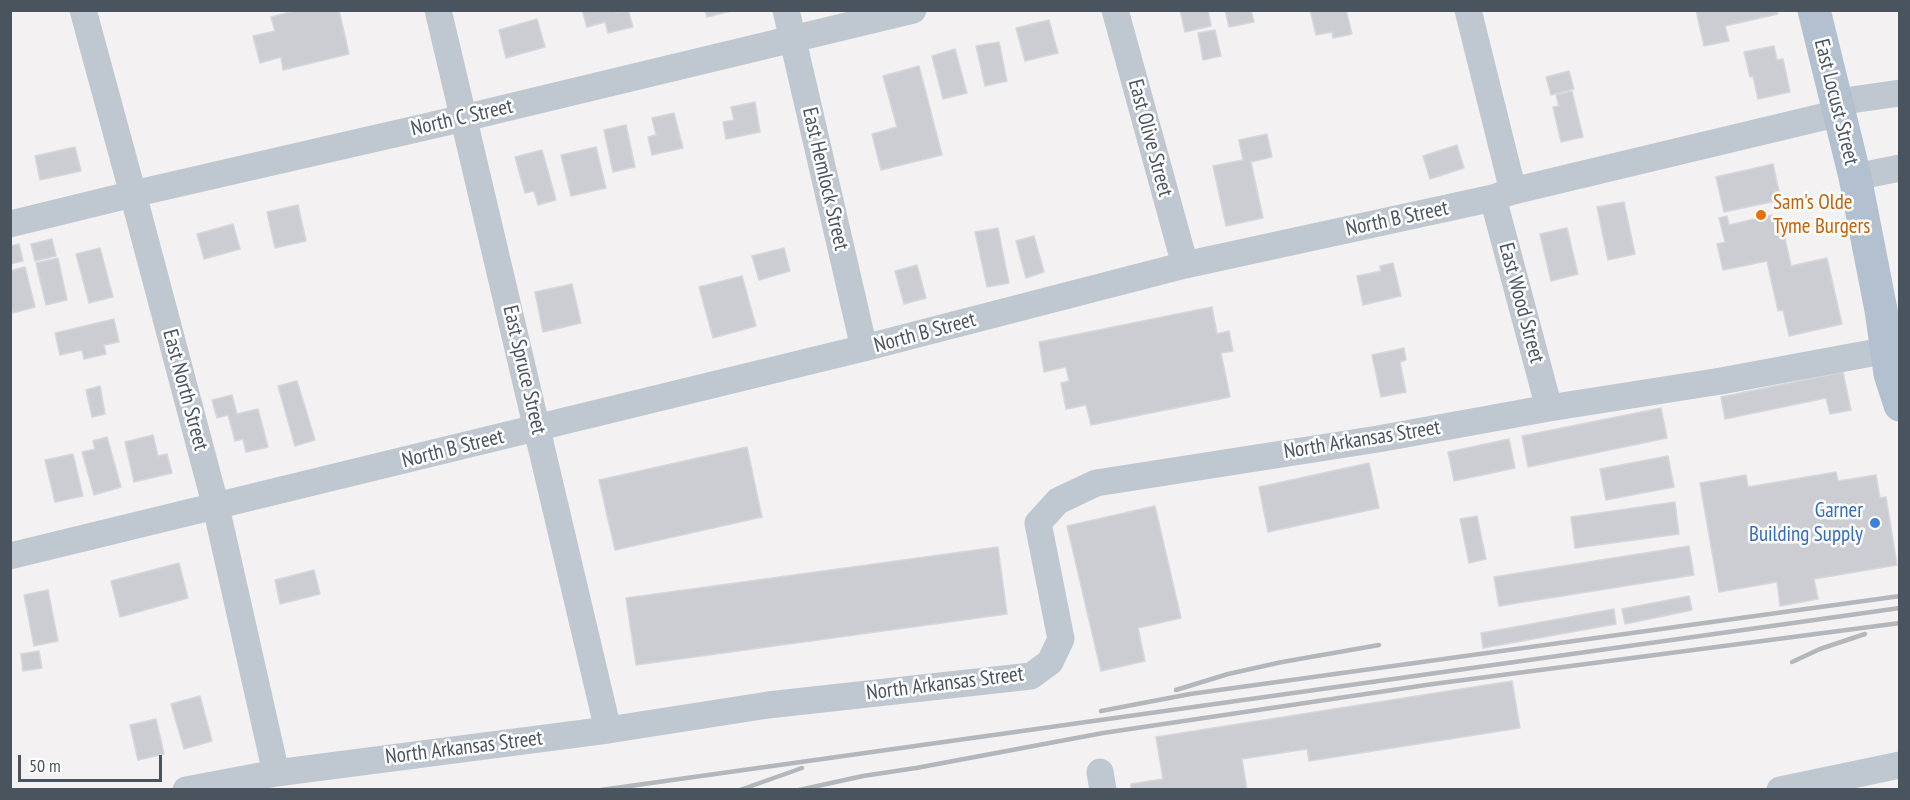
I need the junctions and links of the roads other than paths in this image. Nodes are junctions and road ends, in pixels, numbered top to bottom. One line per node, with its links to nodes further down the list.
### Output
1 (82, 10): 14 (street, East North Street)
2 (438, 10): 11 (street, East Spruce Street)
3 (786, 10): 8 (street, East Hemlock Street)
4 (913, 10): 8 (street, North C Street)
5 (1115, 10): 17 (street, East Olive Street)
6 (1468, 10): 15 (street, East Wood Street)
7 (1814, 10): 10 (main road, East Locust Street)
8 (792, 40): 11 (street, North C Street); 19 (street, East Hemlock Street)
9 (1899, 93): 10 (street, North B Street)
10 (1838, 107): 13 (main road, East Locust Street); 15 (street, North B Street)
11 (464, 118): 14 (street, North C Street); 22 (street, East Spruce Street)
12 (1899, 168): 13 (street)
13 (1855, 177): 18 (main road, East Locust Street)
14 (133, 194): 16 (street, North C Street); 23 (street, East North Street)
15 (1503, 195): 17 (street, North B Street); 21 (street, East Wood Street)
16 (10, 224)
17 (1185, 265): 19 (street, North B Street)
18 (1890, 325): 20 (main road, East Locust Street); 21 (street, North Arkansas Street)
19 (864, 348): 22 (street, North B Street)
20 (1899, 405)
21 (1549, 408): 25 (street, North Arkansas Street)
22 (538, 428): 23 (street, North B Street); 25 (street, East Spruce Street)
23 (216, 507): 24 (street, North B Street); 27 (street, East North Street)
24 (10, 556)
25 (608, 730): 27 (street, North Arkansas Street)
26 (1899, 765): 28 (street)
27 (276, 773): 29 (street, North Arkansas Street)
28 (1836, 784): 30 (street)
29 (186, 789)
30 (1780, 789)

